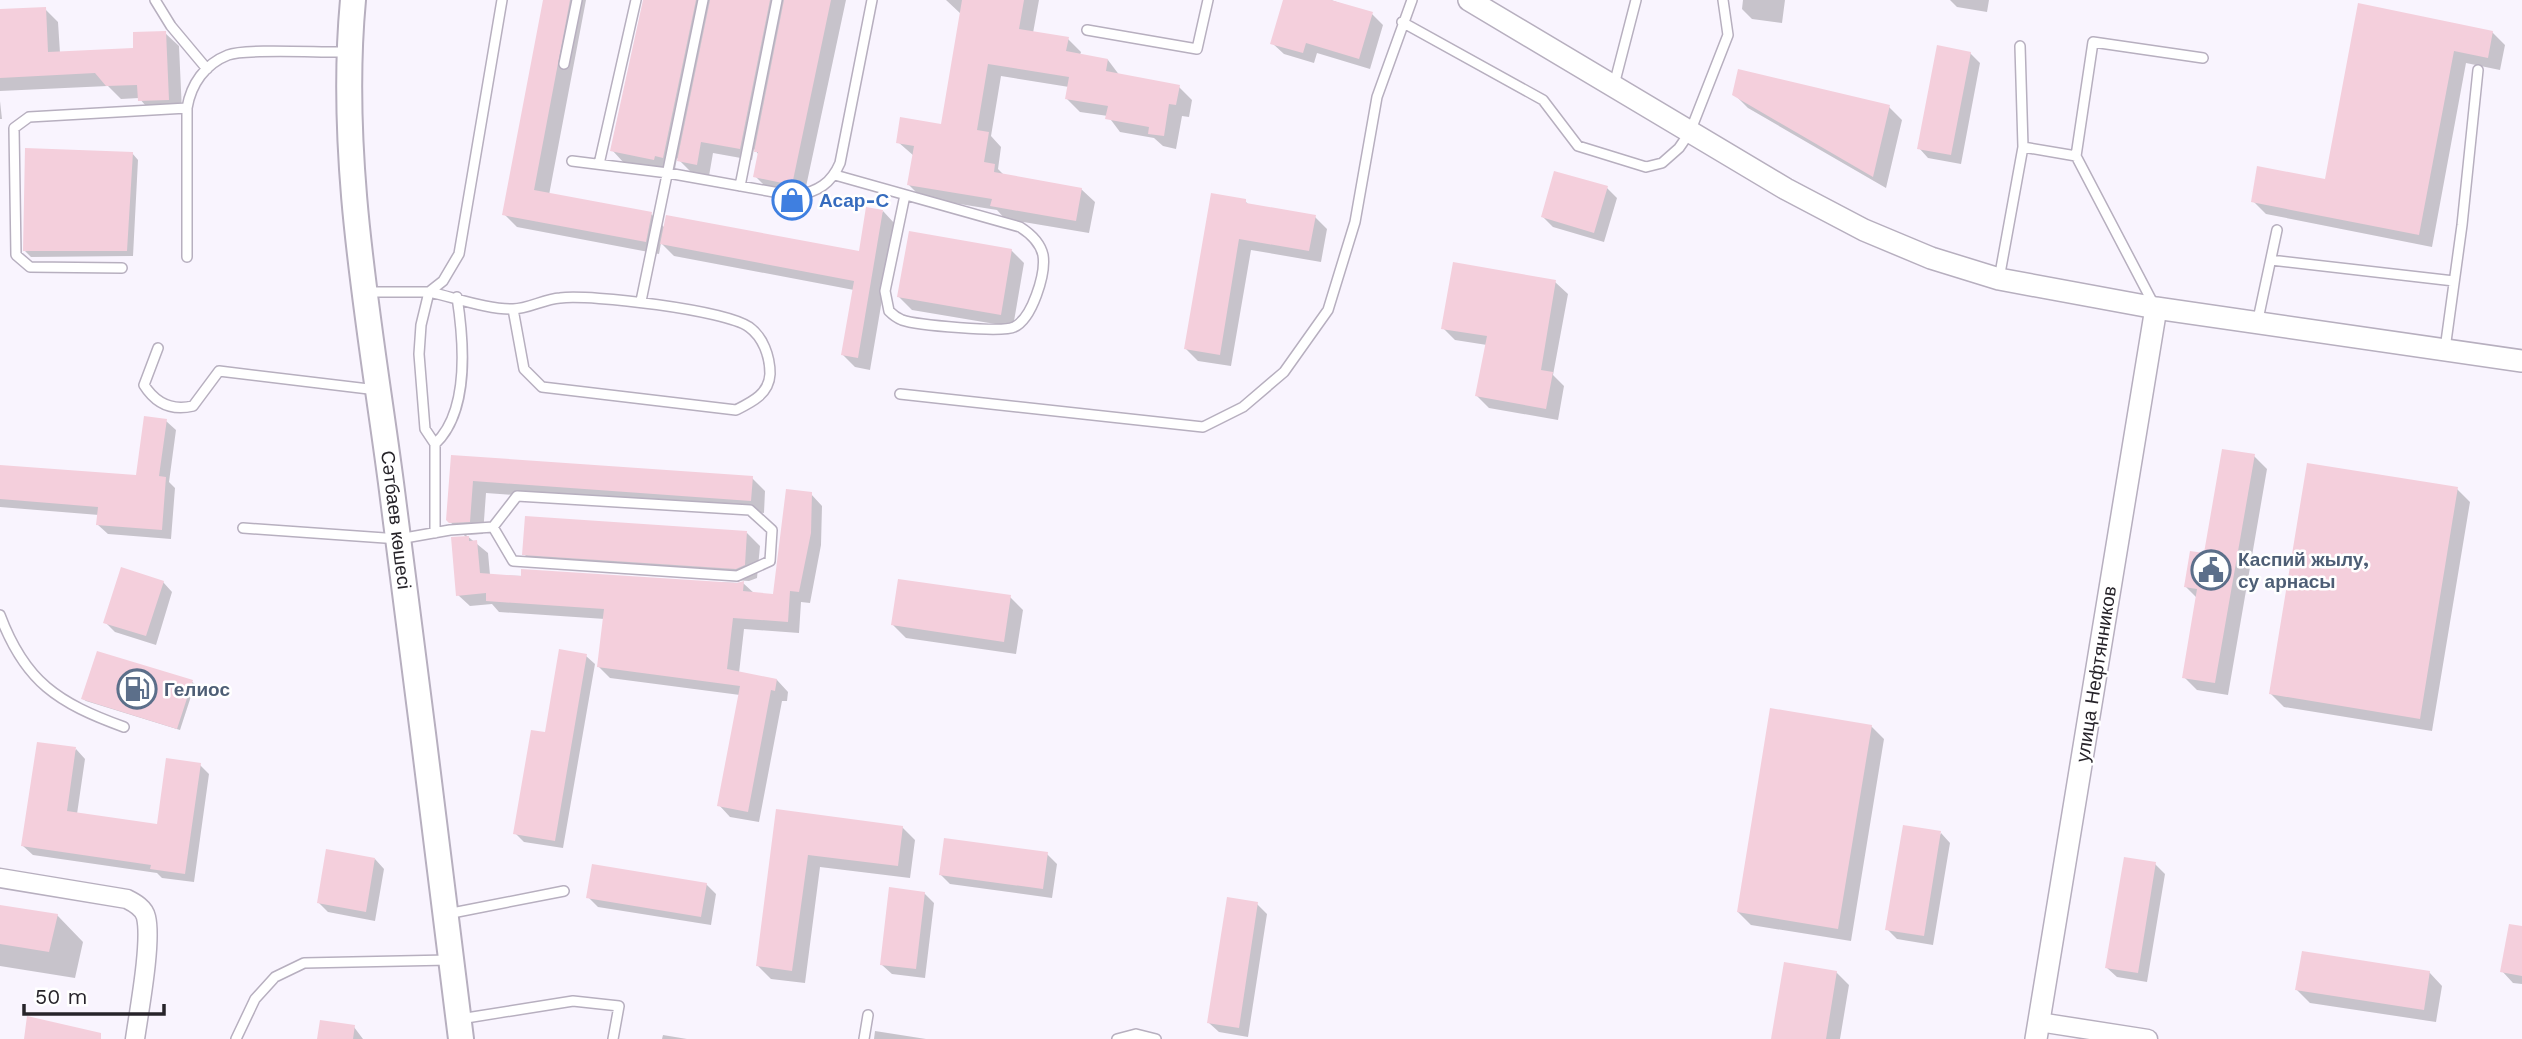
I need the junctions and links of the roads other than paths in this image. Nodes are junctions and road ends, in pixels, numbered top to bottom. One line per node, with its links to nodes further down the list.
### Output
1 (155, 0): 20 (lane)
2 (353, 0): 17 (main road, Сәтбаев көшесі)
3 (502, 0): 40 (lane)
4 (577, 0): 19 (lane)
5 (636, 0): 28 (lane)
6 (703, 0): 29 (lane)
7 (777, 0): 31 (lane)
8 (872, 0): 30 (lane)
9 (1208, 0): 15 (lane)
10 (1412, 0): 14 (lane)
11 (1469, 0): 22 (street)
12 (1636, 0): 22 (lane)
13 (1723, 0): 24 (lane)
14 (1402, 22): 24 (lane); 50 (lane)
15 (1087, 30)
16 (2021, 46): 25 (lane)
17 (348, 52): 20 (lane); 39 (main road, Сәтбаев көшесі)
18 (2203, 58): 26 (lane)
19 (564, 64)
20 (207, 69): 23 (lane)
21 (2478, 70): 38 (lane)
22 (1614, 86): 24 (street)
23 (187, 108): 34 (lane); 36 (lane)
24 (1690, 132): 37 (street)
25 (2023, 147): 26 (lane); 37 (lane)
26 (2076, 156): 43 (lane)
27 (572, 160): 28 (lane)
28 (599, 164): 29 (lane)
29 (668, 173): 31 (lane); 42 (lane)
30 (835, 175): 31 (lane); 32 (lane)
31 (740, 186)
32 (905, 195): 32 (lane)
33 (2277, 230): 35 (lane)
34 (187, 257)
35 (2271, 260): 38 (lane); 45 (lane)
36 (122, 268)
37 (1999, 279): 43 (street)
38 (2454, 281): 47 (lane)
39 (365, 292): 40 (lane); 49 (main road, Сәтбаев көшесі)
40 (429, 292): 41 (lane); 51 (lane)
41 (457, 298): 44 (lane); 51 (lane)
42 (640, 302): 44 (lane); 44 (lane)
43 (2156, 308): 45 (street); 64 (street, улица Нефтянников)
44 (513, 309)
45 (2257, 325): 47 (street)
46 (158, 348): 49 (lane)
47 (2445, 351): 48 (street)
48 (2522, 361)
49 (379, 390): 55 (main road, Сәтбаев көшесі)
50 (900, 394)
51 (435, 444): 54 (lane)
52 (493, 527): 52 (lane); 54 (lane)
53 (243, 528): 55 (lane)
54 (435, 533): 55 (lane)
55 (399, 539): 60 (main road, Сәтбаев көшесі)
56 (0, 615): 57 (lane)
57 (124, 727)
58 (0, 878): 65 (street)
59 (564, 891): 60 (lane)
60 (445, 915): 61 (main road, Сәтбаев көшесі)
61 (451, 960): 63 (main road, Сәтбаев көшесі); 66 (lane)
62 (868, 1016): 68 (lane)
63 (460, 1029): 67 (lane)
64 (2037, 1030): 71 (street)
65 (135, 1039)
66 (236, 1039)
67 (613, 1039)
68 (864, 1039)
69 (1117, 1039): 70 (lane)
70 (1156, 1039)
71 (2148, 1039)

